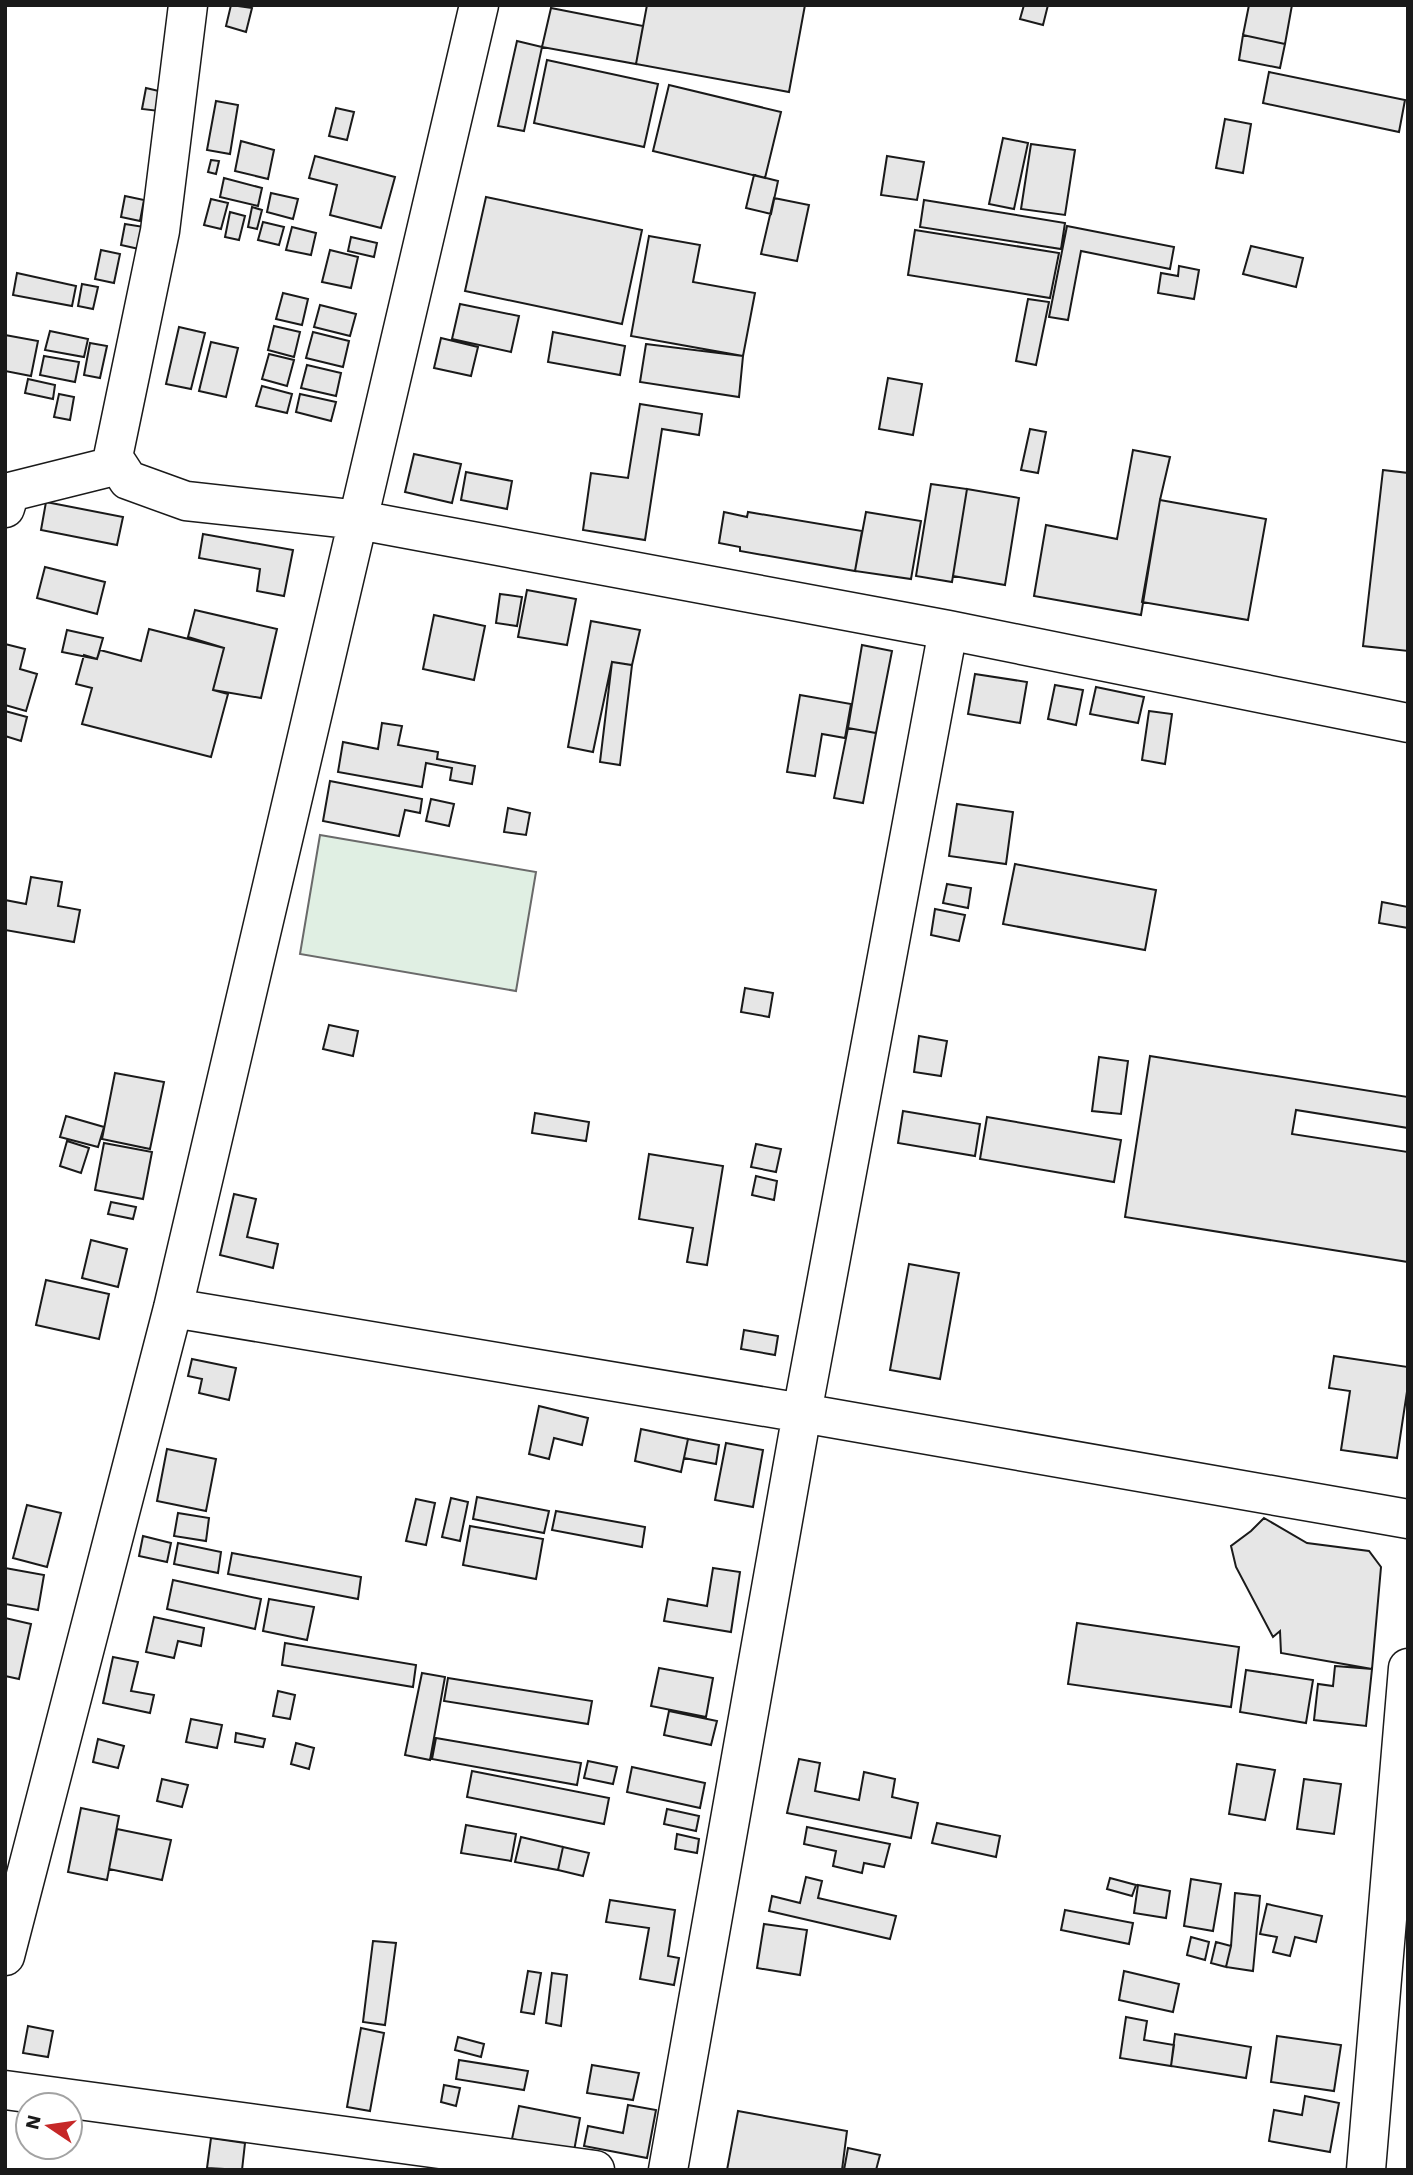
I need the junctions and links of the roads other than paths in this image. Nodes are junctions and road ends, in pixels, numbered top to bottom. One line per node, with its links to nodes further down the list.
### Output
1 (188, 5): 3 (street)
2 (479, 5): 5 (street)
3 (118, 465): 4 (street); 5 (street)
4 (5, 508)
5 (359, 520): 6 (street); 8 (street)
6 (948, 630): 7 (street); 9 (street)
7 (1408, 723)
8 (173, 1308): 9 (street); 12 (street)
9 (802, 1413): 10 (street); 15 (street)
10 (1408, 1519)
11 (1408, 1668): 16 (street)
12 (5, 1956)
13 (5, 2090): 14 (street)
14 (595, 2170)
15 (668, 2170)
16 (1366, 2170)

